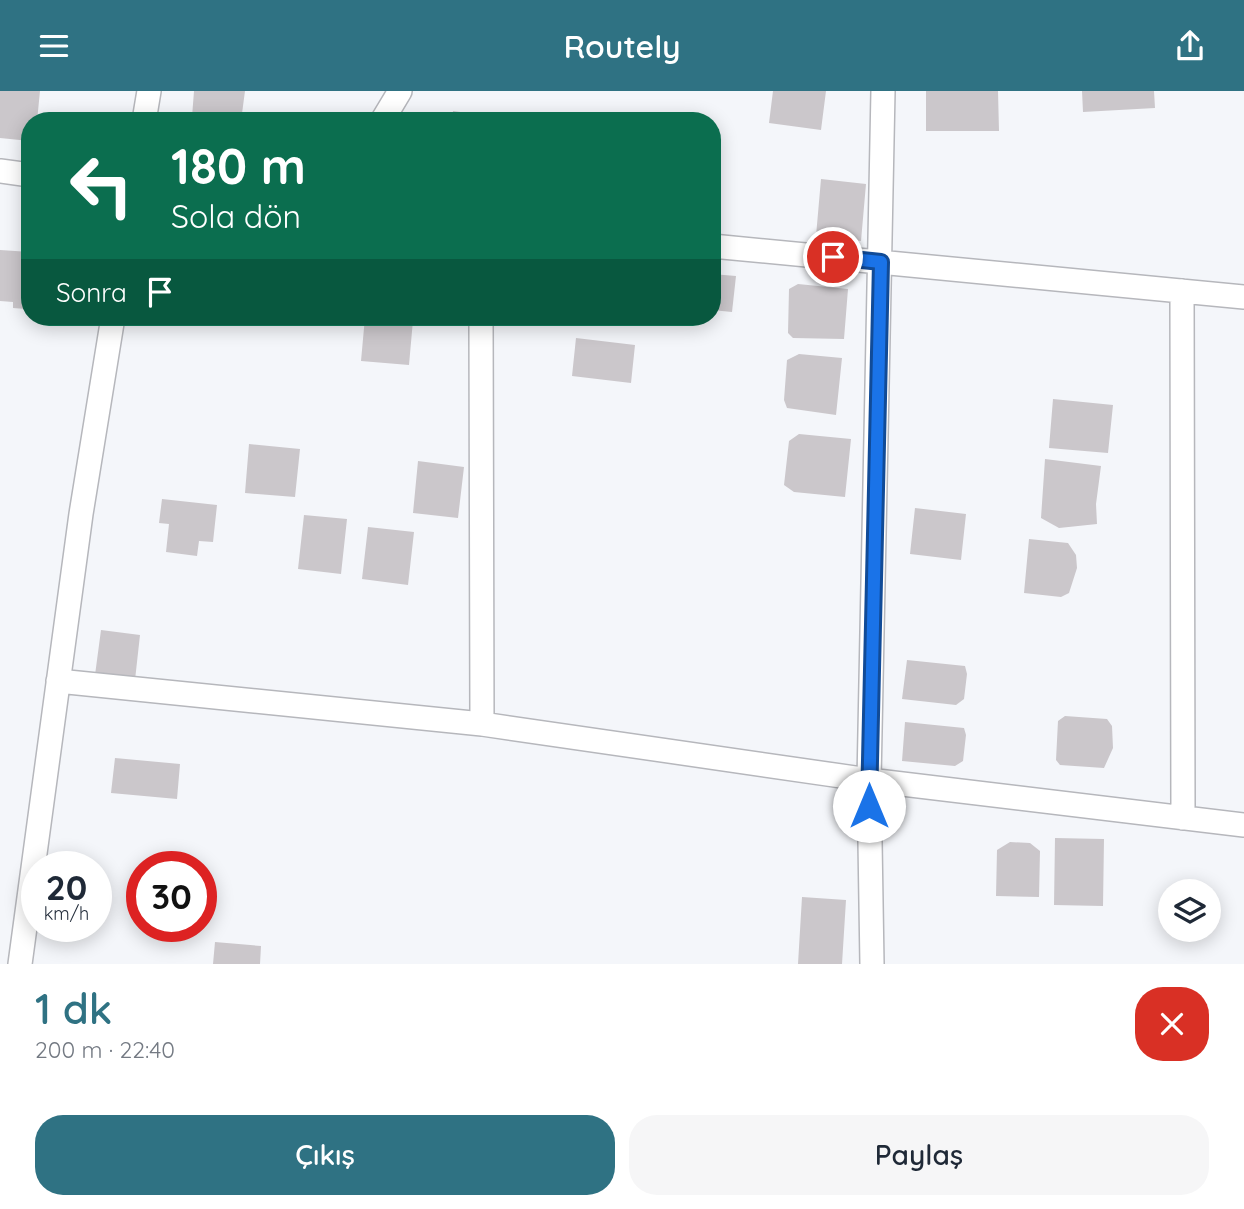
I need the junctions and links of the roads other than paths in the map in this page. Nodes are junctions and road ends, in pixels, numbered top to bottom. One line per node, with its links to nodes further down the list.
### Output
1 (149, 91): 4 (street)
2 (400, 91): 5 (street)
3 (883, 91): 9 (street)
4 (146, 112)
5 (387, 112)
6 (0, 171): 7 (street)
7 (21, 174)
8 (721, 247): 9 (street)
9 (881, 262): 10 (street); 16 (street)
10 (1182, 291): 11 (street); 17 (street)
11 (1244, 297)
12 (112, 326): 14 (street)
13 (481, 326): 15 (street)
14 (58, 681): 15 (street); 19 (street)
15 (482, 724): 16 (street)
16 (869, 780): 17 (street); 20 (street)
17 (1183, 818): 18 (street)
18 (1244, 825)
19 (20, 964)
20 (872, 964)

